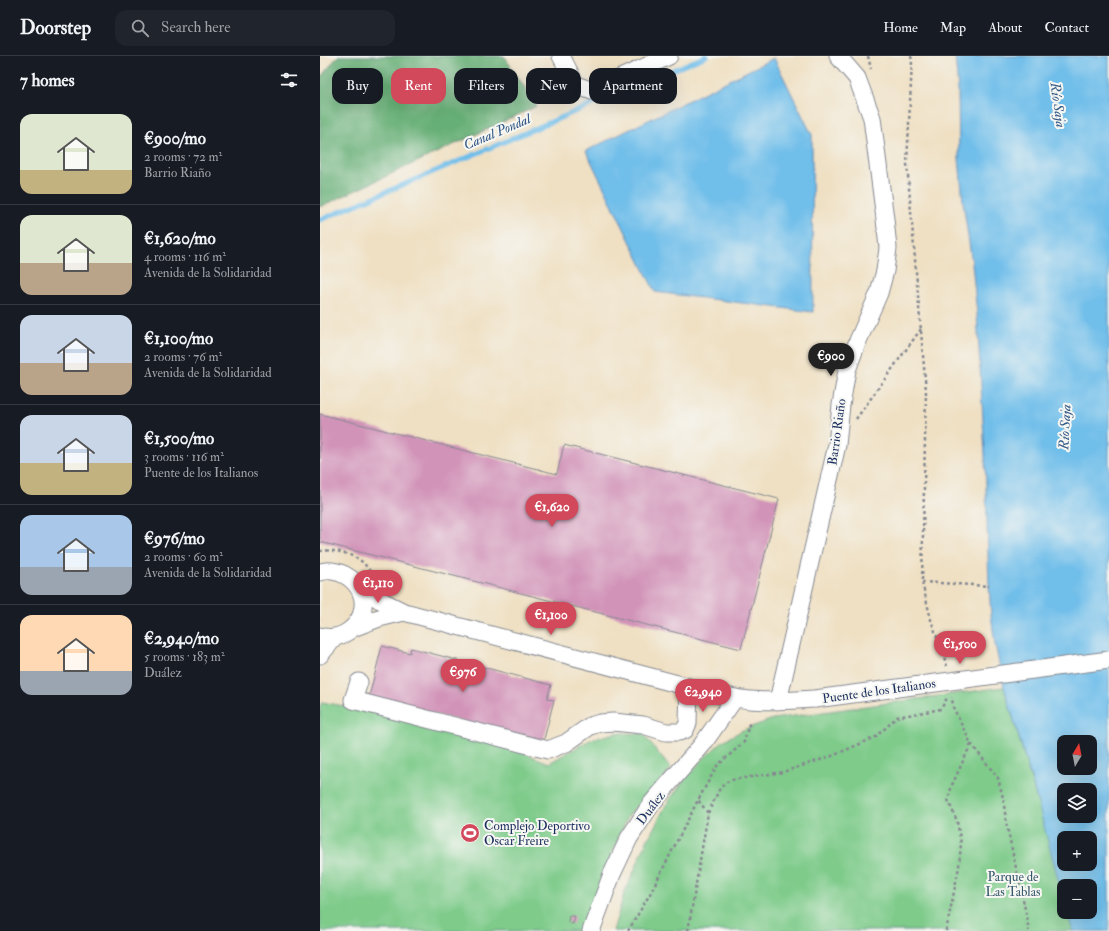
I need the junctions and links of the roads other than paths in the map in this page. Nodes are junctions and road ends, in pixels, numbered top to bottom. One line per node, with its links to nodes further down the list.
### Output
1 (561, 56): 2 (street)
2 (669, 56)
3 (838, 56): 14 (street, Barrio Riaño)
4 (320, 572): 5 (street, Puente de los Italianos)
5 (358, 586): 6 (street, Puente de los Italianos); 7 (street)
6 (404, 612): 7 (street); 12 (street, Puente de los Italianos)
7 (354, 627): 8 (street)
8 (328, 637): 9 (street)
9 (320, 655)
10 (1109, 660): 14 (street, Puente de los Italianos, bridge)
11 (360, 682): 12 (street)
12 (689, 687): 13 (street, Puente de los Italianos)
13 (735, 698): 14 (street, Puente de los Italianos); 15 (street, Duález)
14 (778, 701)
15 (591, 931)

